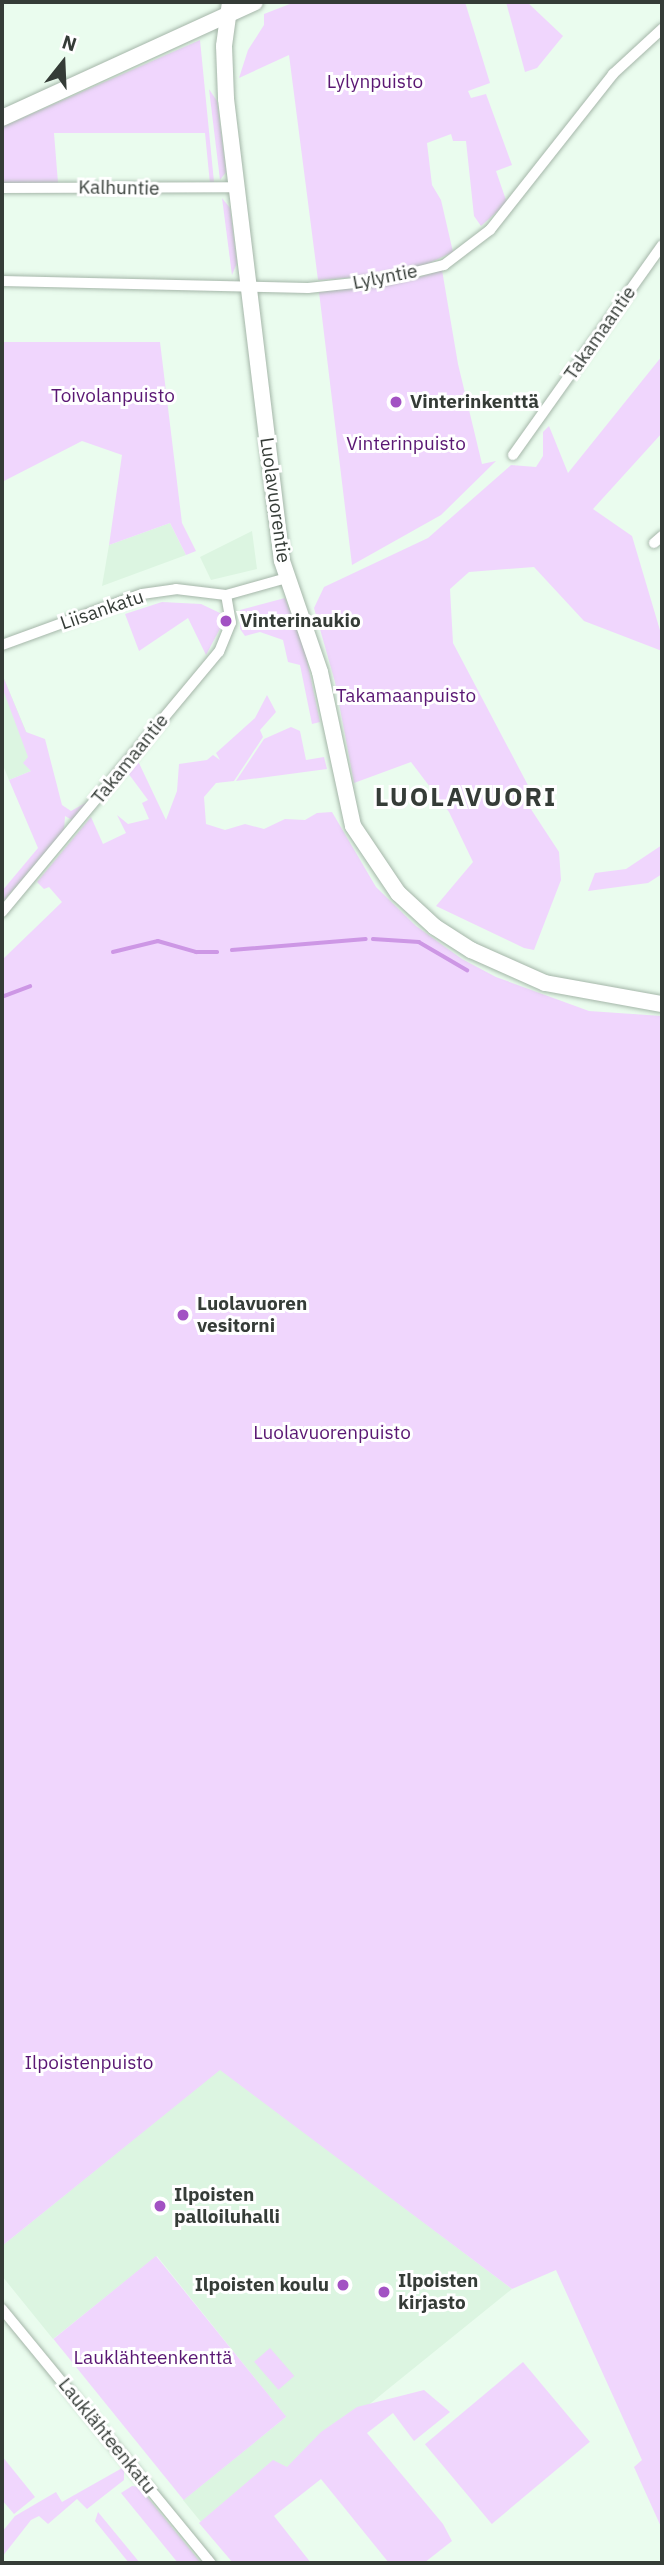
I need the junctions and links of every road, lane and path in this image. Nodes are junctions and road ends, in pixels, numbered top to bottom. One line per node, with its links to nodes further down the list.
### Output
1 (255, 2): 2 (street)
2 (229, 8): 4 (street); 5 (street, Luolavuorentie)
3 (662, 29): 9 (street, Lylyntie)
4 (2, 118)
5 (236, 187): 6 (street, Kalhuntie); 9 (street, Luolavuorentie)
6 (2, 188)
7 (662, 246): 10 (street, Takamaantie)
8 (2, 281): 9 (street, Lylyntie)
9 (246, 285): 11 (street, Luolavuorentie)
10 (513, 455)
11 (287, 578): 12 (street, Liisankatu); 15 (street, Luolavuorentie)
12 (226, 595): 13 (street, Liisankatu); 14 (street, Takamaantie)
13 (2, 645)
14 (2, 912)
15 (662, 1004)
16 (2, 2309): 17 (street, Lauklähteenkatu)
17 (211, 2563)

